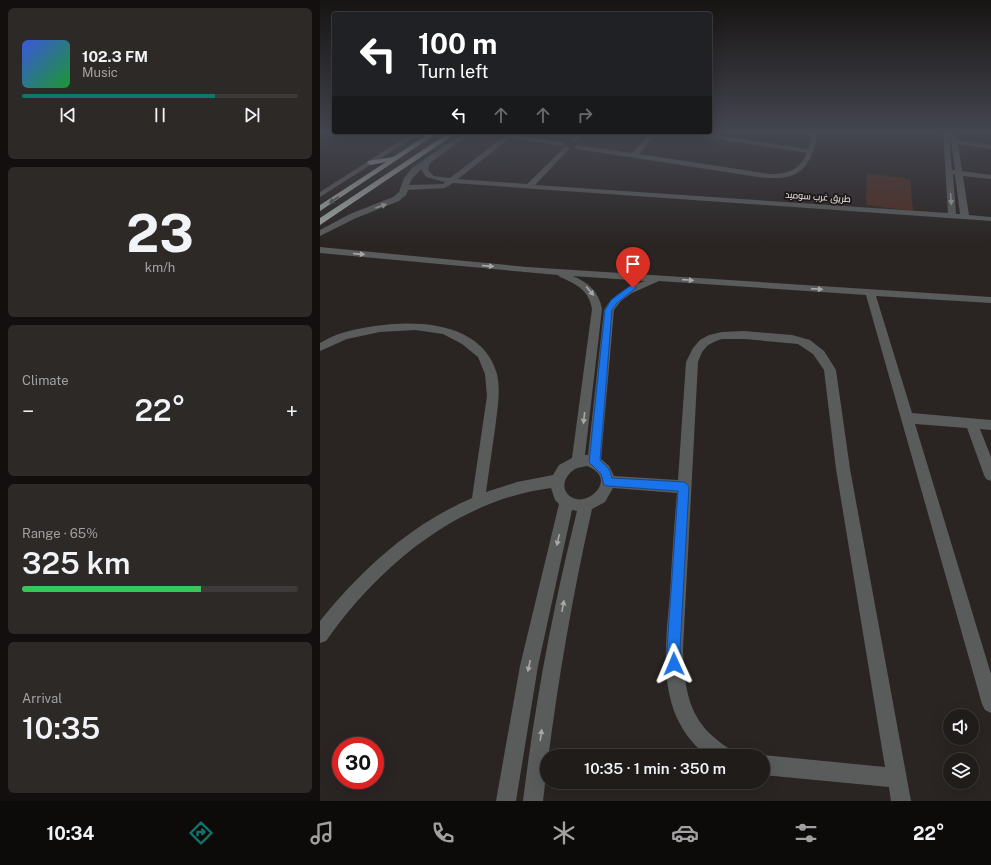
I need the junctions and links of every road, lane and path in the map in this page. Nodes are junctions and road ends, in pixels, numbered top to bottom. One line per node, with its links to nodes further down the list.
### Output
1 (361, 169): 17 (street)
2 (381, 169): 18 (highway, one-way to 18)
3 (399, 169): 22 (highway)
4 (417, 169): 16 (street)
5 (424, 169): 14 (street, طريق غرب سوميد)
6 (470, 169): 14 (street)
7 (543, 169): 15 (street)
8 (731, 169): 9 (street)
9 (798, 169)
10 (958, 169): 12 (street)
11 (949, 172): 12 (street); 19 (street, one-way to 19)
12 (958, 173): 13 (street); 20 (street)
13 (991, 177)
14 (455, 181): 15 (street, طريق غرب سوميد); 16 (street, طريق غرب سوميد)
15 (528, 186): 19 (street, طريق غرب سوميد)
16 (404, 188): 23 (street, one-way to 16)
17 (320, 195)
18 (320, 209)
19 (952, 216): 20 (street, طريق غرب سوميد)
20 (965, 218): 21 (street, طريق غرب سوميد)
21 (991, 219)
22 (320, 222)
23 (320, 233)
24 (320, 250): 25 (street, one-way to 25)
25 (556, 272): 26 (street); 33 (street, one-way to 33)
26 (663, 279): 27 (street, one-way to 27); 34 (street)
27 (870, 292): 28 (street); 30 (street)
28 (991, 300)
29 (320, 347): 39 (street)
30 (907, 418): 31 (street); 43 (street)
31 (972, 424): 32 (street); 35 (street)
32 (991, 425)
33 (578, 461): 34 (street); 36 (street)
34 (594, 462): 37 (street)
35 (991, 475)
36 (557, 481): 39 (street); 40 (street)
37 (608, 482): 38 (street); 41 (street)
38 (684, 487): 44 (street); 46 (street)
39 (478, 502): 42 (street)
40 (566, 502): 41 (street); 47 (street, one-way to 47)
41 (586, 504): 48 (street, one-way to 41)
42 (320, 635)
43 (991, 704)
44 (713, 749)
45 (770, 766): 46 (street)
46 (898, 778): 49 (street)
47 (506, 801)
48 (533, 801)
49 (901, 801)

